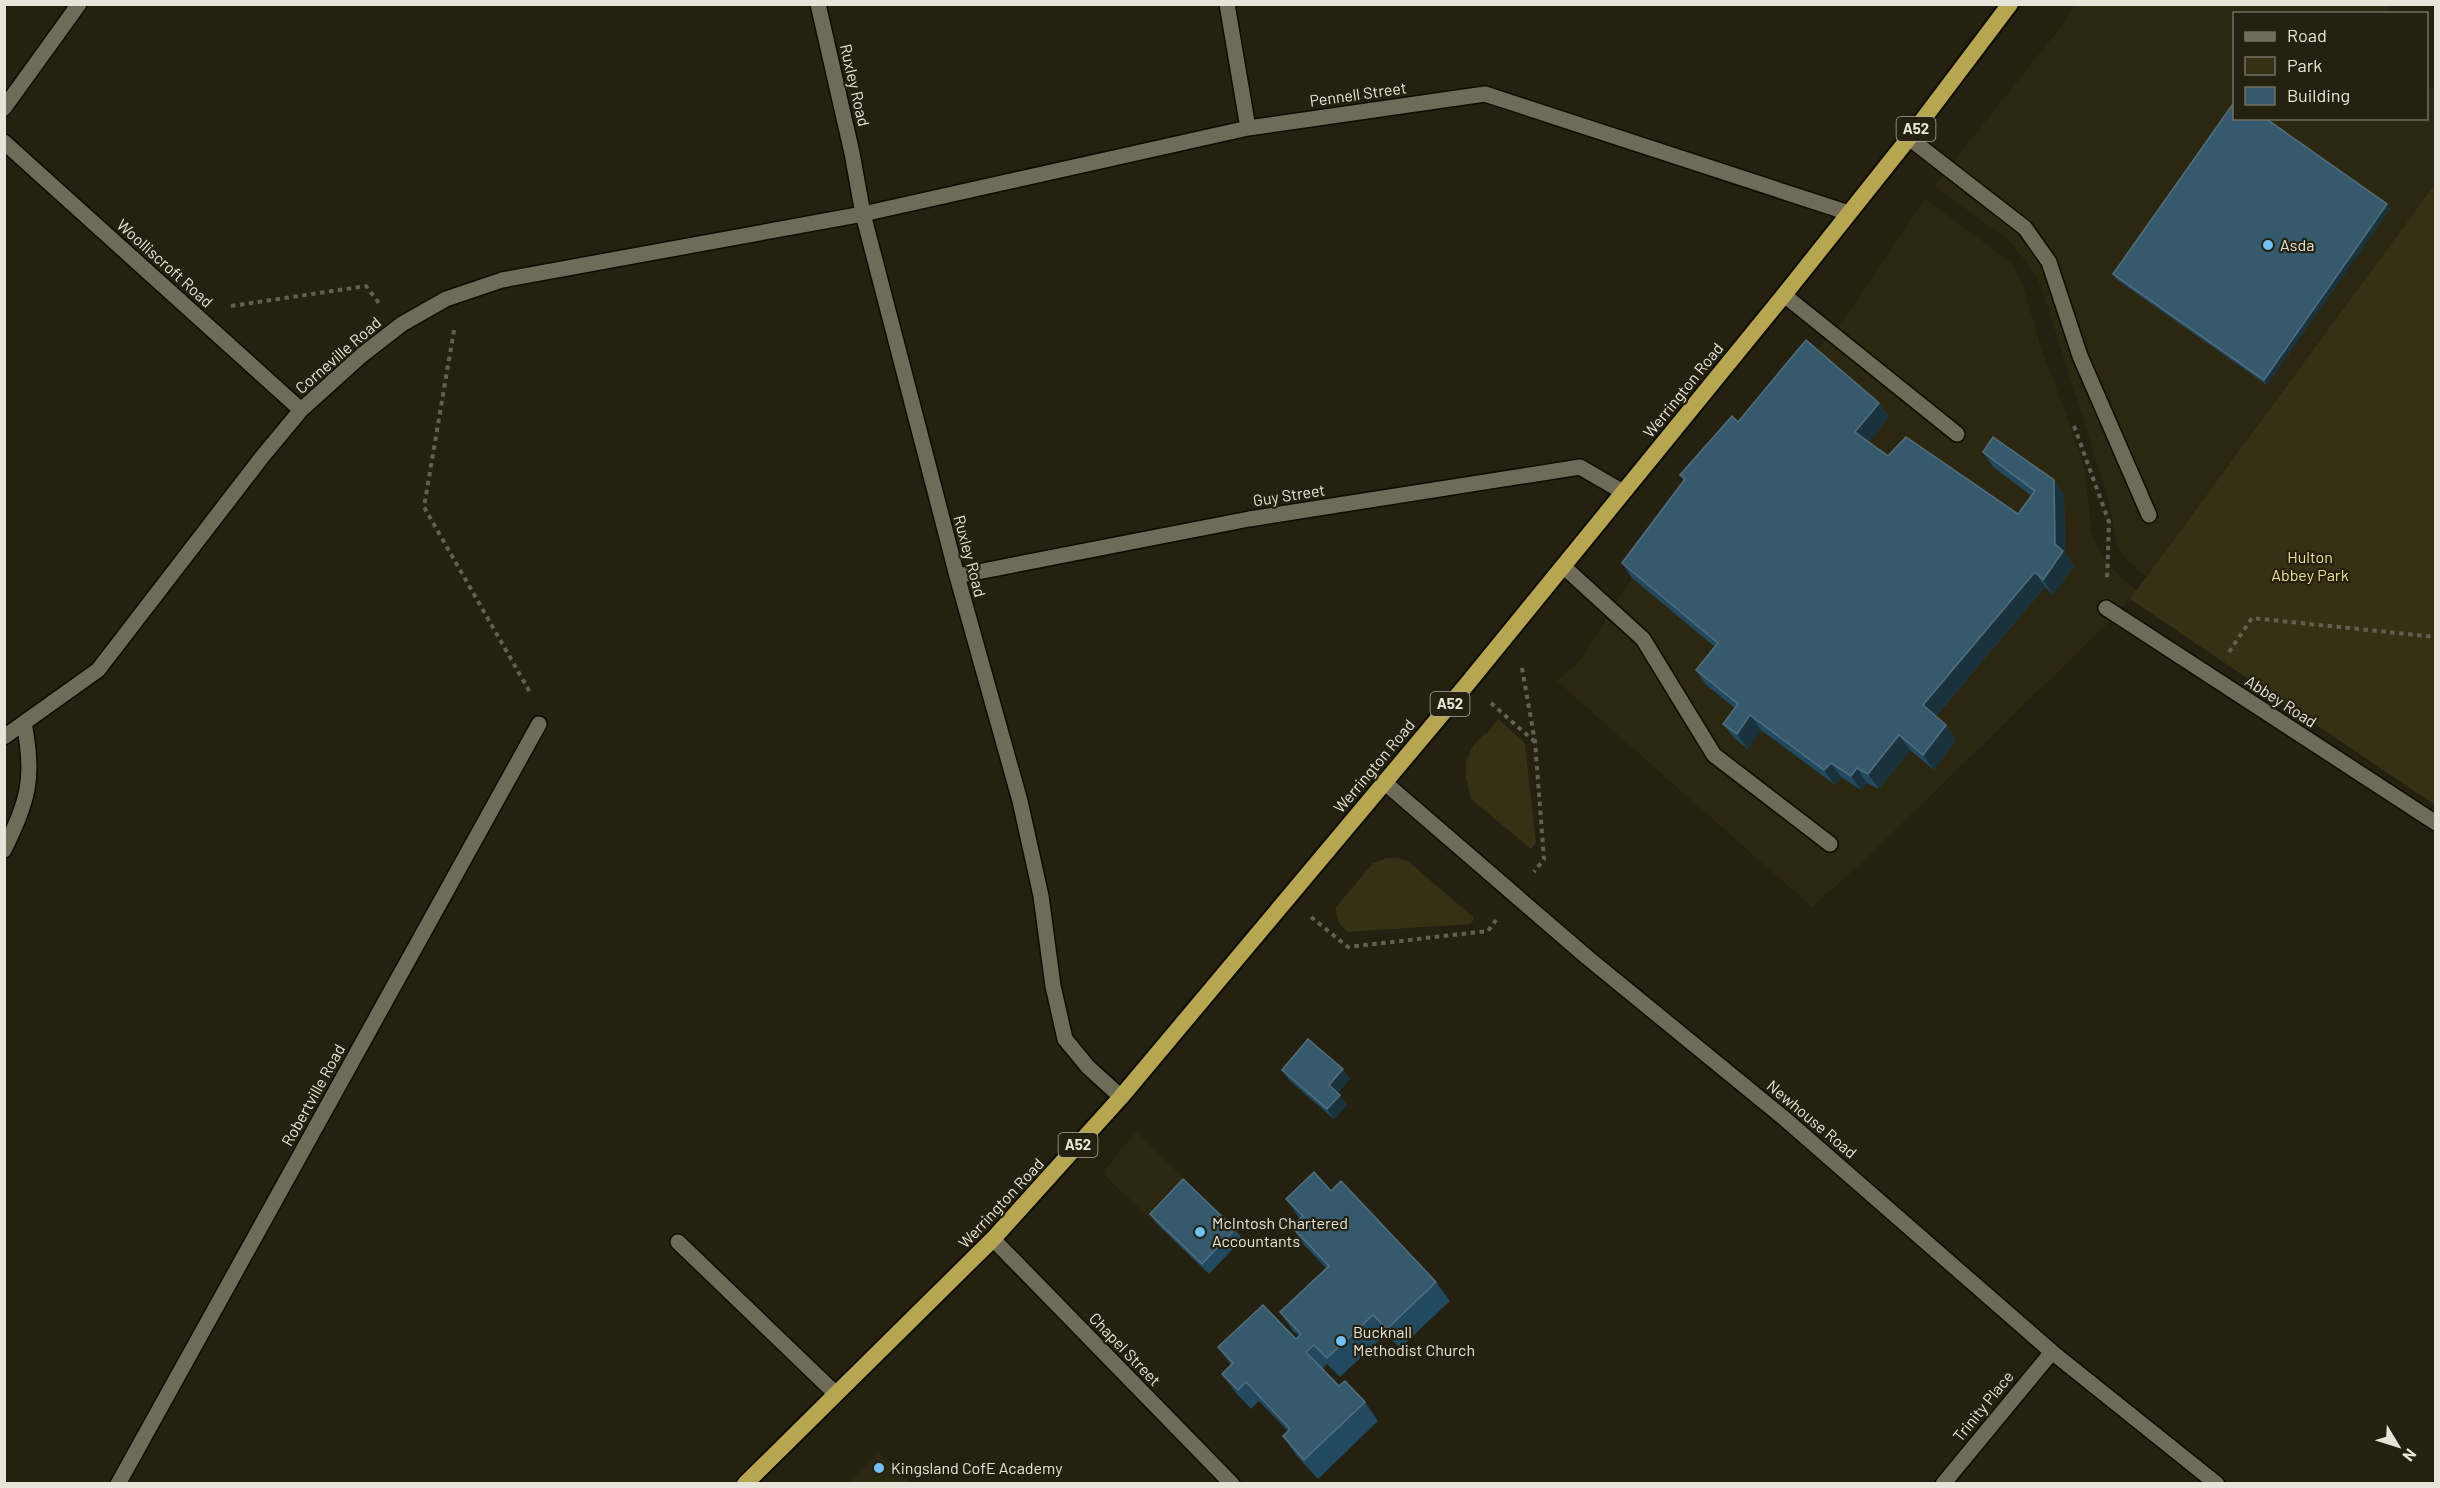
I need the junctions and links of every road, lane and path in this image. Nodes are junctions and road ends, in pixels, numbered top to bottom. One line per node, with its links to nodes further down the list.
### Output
1 (79, 4): 5 (street)
2 (818, 4): 10 (street, Ruxley Road)
3 (1227, 4): 6 (street)
4 (2010, 4): 7 (highway, Werrington Road / A52)
5 (4, 108)
6 (1248, 128): 9 (street, Pennell Street); 10 (street, Pennell Street)
7 (1909, 138): 9 (highway, Werrington Road / A52); 19 (street)
8 (4, 142): 13 (street, Woolliscroft Road)
9 (1849, 213): 12 (highway, Werrington Road / A52)
10 (863, 214): 11 (street, Corneville Road); 21 (street, Ruxley Road)
11 (460, 294): 14 (street, Corneville Road); 27 (path)
12 (1784, 295): 17 (street); 18 (highway, Werrington Road / A52)
13 (192, 312): 14 (path); 15 (street, Woolliscroft Road)
14 (397, 328): 15 (street, Corneville Road)
15 (301, 410): 26 (street, Corneville Road)
16 (2072, 421): 22 (path)
17 (1957, 434)
18 (1623, 492): 20 (highway, Werrington Road / A52); 21 (street, Guy Street)
19 (2150, 515)
20 (1563, 566): 25 (highway, Werrington Road / A52); 32 (street)
21 (957, 576): 34 (street, Ruxley Road)
22 (2106, 608): 24 (street, Abbey Road)
23 (2436, 637): 24 (path)
24 (2211, 677): 31 (street, Abbey Road)
25 (1468, 683): 29 (path); 30 (highway, Werrington Road / A52)
26 (24, 723): 28 (street, Corneville Road); 33 (street)
27 (539, 723): 39 (street, Robertville Road)
28 (4, 737)
29 (1535, 742)
30 (1384, 782): 34 (highway, Werrington Road / A52); 37 (street, Newhouse Road)
31 (2436, 823)
32 (1830, 843)
33 (4, 850)
34 (1121, 1097): 35 (highway, Werrington Road / A52)
35 (993, 1239): 38 (highway, Werrington Road / A52); 41 (street, Chapel Street)
36 (678, 1242): 38 (street)
37 (2052, 1352): 42 (street, Trinity Place); 43 (street, Newhouse Road)
38 (836, 1394): 40 (highway, Werrington Road / A52)
39 (118, 1484)
40 (745, 1484)
41 (1232, 1484)
42 (1943, 1484)
43 (2217, 1484)

